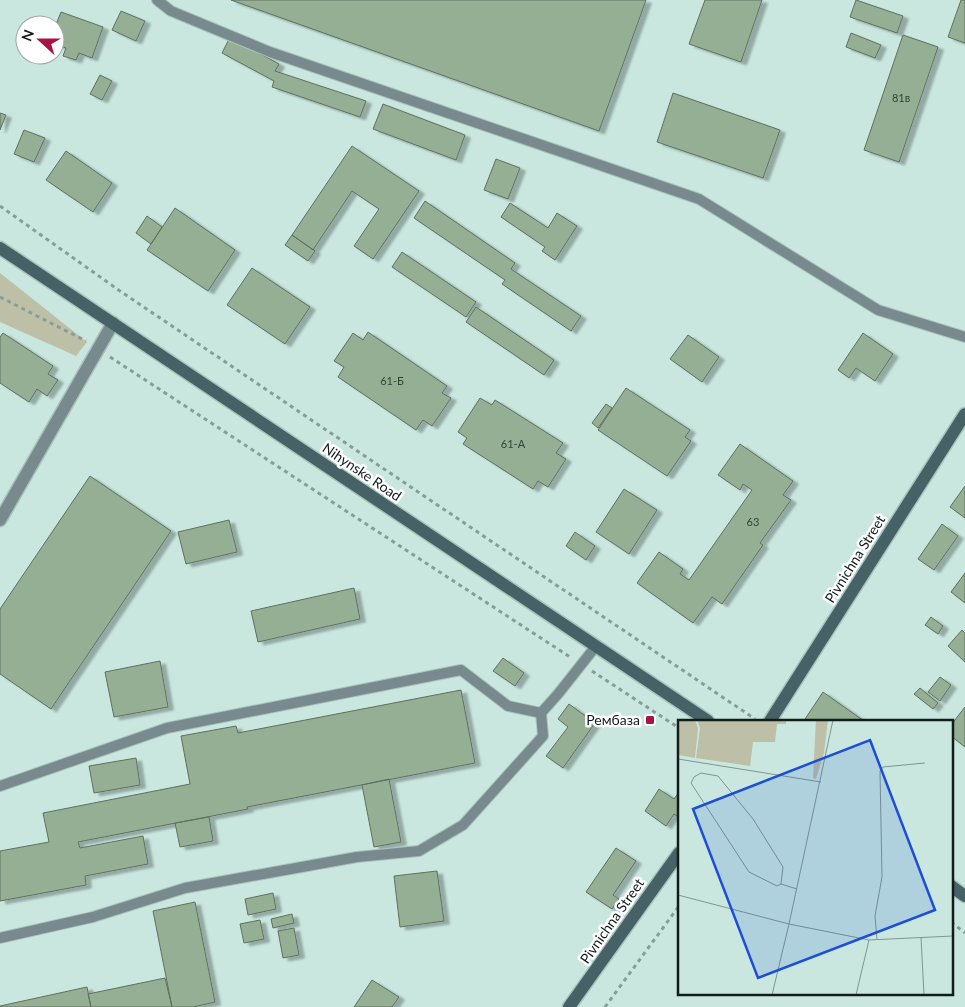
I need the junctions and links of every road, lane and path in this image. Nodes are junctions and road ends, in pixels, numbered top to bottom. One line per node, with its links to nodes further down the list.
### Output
1 (157, 0): 6 (lane)
2 (0, 206): 14 (path)
3 (0, 248): 5 (main road, Nihynske Road)
4 (0, 298): 7 (path)
5 (113, 324): 7 (street); 10 (main road, Nihynske Road)
6 (965, 337)
7 (98, 350): 9 (street); 11 (path)
8 (965, 414): 15 (main road, Pivnichna Street)
9 (0, 520)
10 (596, 646): 11 (lane); 13 (main road, Nihynske Road)
11 (581, 664): 12 (lane); 16 (path)
12 (541, 713): 17 (lane); 24 (lane)
13 (707, 720)
14 (756, 720)
15 (771, 720)
16 (678, 727)
17 (0, 786)
18 (678, 854): 25 (main road, Pivnichna Street)
19 (952, 887): 20 (main road)
20 (965, 896)
21 (678, 907): 26 (path)
22 (952, 923): 23 (path)
23 (965, 933)
24 (0, 938)
25 (569, 1007)
26 (605, 1007)

